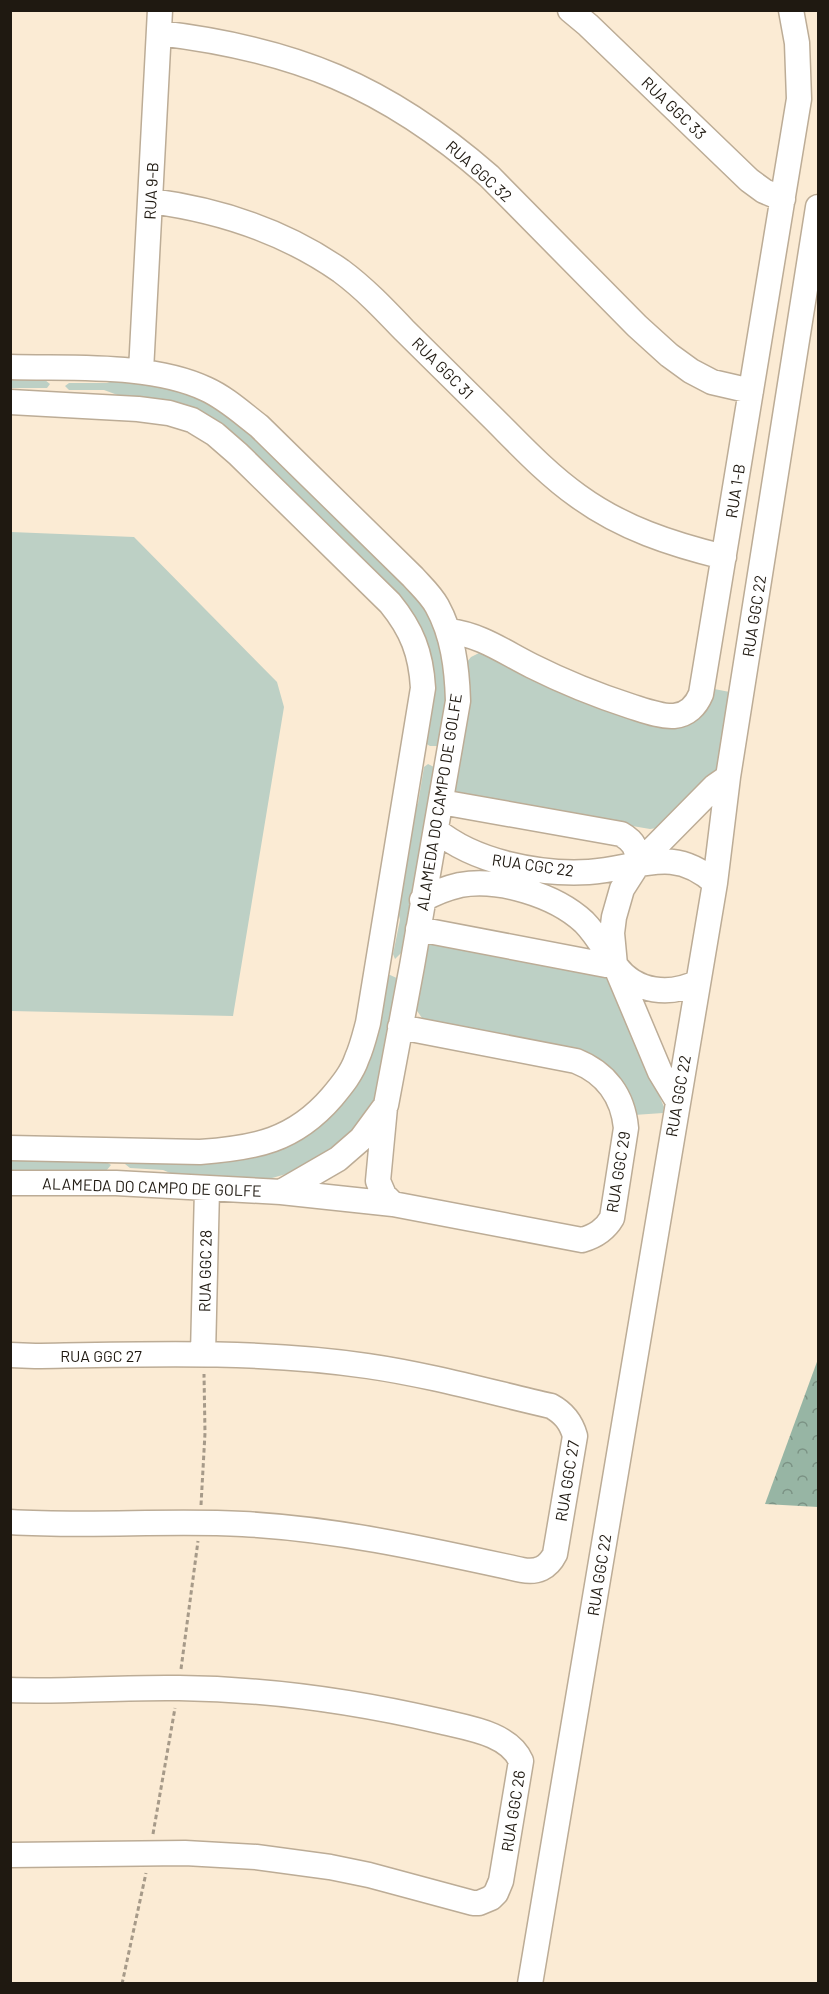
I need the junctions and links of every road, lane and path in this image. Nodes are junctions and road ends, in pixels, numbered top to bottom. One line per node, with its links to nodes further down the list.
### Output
1 (570, 10): 4 (street, RUA GGC 33)
2 (791, 10): 4 (street, RUA 1-B)
3 (159, 22): 5 (street, RUA 9-B); 10 (street, RUA GGC 32)
4 (783, 199): 10 (street, RUA 1-B)
5 (151, 201): 9 (street, RUA 9-B); 13 (street, RUA GGC 31)
6 (819, 207): 17 (street, RUA GGC 22)
7 (10, 367): 8 (street, ALAMEDA DO CAMPO DE GOLFE)
8 (59, 369): 9 (street, ALAMEDA DO CAMPO DE GOLFE); 12 (street)
9 (141, 371): 14 (street, ALAMEDA DO CAMPO DE GOLFE)
10 (751, 391): 13 (street, RUA 1-B)
11 (10, 402): 12 (street, ALAMEDA DO CAMPO DE GOLFE)
12 (59, 405): 15 (street, ALAMEDA DO CAMPO DE GOLFE)
13 (724, 557): 14 (street, RUA 1-B)
14 (449, 631): 16 (street, ALAMEDA DO CAMPO DE GOLFE)
15 (412, 756): 16 (street); 24 (street, ALAMEDA DO CAMPO DE GOLFE)
16 (447, 762): 18 (street, ALAMEDA DO CAMPO DE GOLFE)
17 (728, 777): 20 (street, RUA CGC 22); 21 (street, RUA GGC 22)
18 (441, 802): 19 (street, ALAMEDA DO CAMPO DE GOLFE); 20 (street)
19 (436, 830): 20 (street, RUA CGC 22); 22 (street, ALAMEDA DO CAMPO DE GOLFE)
20 (638, 864): 21 (street); 25 (street, RUA CGC 22)
21 (715, 883): 27 (street, RUA GGC 22)
22 (422, 900): 23 (street, ALAMEDA DO CAMPO DE GOLFE); 25 (street, RUA CGC 22)
23 (418, 929): 25 (street); 26 (street, ALAMEDA DO CAMPO DE GOLFE)
24 (380, 960): 26 (street); 32 (street, ALAMEDA DO CAMPO DE GOLFE)
25 (615, 965): 27 (street); 29 (street, RUA CGC 22)
26 (412, 966): 28 (street, ALAMEDA DO CAMPO DE GOLFE)
27 (698, 982): 29 (street, RUA GGC 22)
28 (400, 1027): 30 (street, ALAMEDA DO CAMPO DE GOLFE); 37 (street, RUA GGC 29)
29 (677, 1100): 47 (street, RUA GGC 22)
30 (386, 1105): 36 (street, ALAMEDA DO CAMPO DE GOLFE); 37 (street)
31 (10, 1148): 32 (street, ALAMEDA DO CAMPO DE GOLFE)
32 (118, 1150): 34 (street)
33 (10, 1183): 34 (street, ALAMEDA DO CAMPO DE GOLFE)
34 (116, 1183): 35 (street, ALAMEDA DO CAMPO DE GOLFE)
35 (207, 1189): 36 (street, ALAMEDA DO CAMPO DE GOLFE); 38 (street, RUA GGC 28)
36 (281, 1192): 37 (street, RUA GGC 29)
37 (393, 1203)
38 (203, 1354): 39 (street, RUA GGC 27); 41 (path); 41 (street, RUA GGC 27)
39 (10, 1355)
40 (10, 1522): 41 (street, RUA GGC 27)
41 (201, 1522): 42 (path)
42 (178, 1688): 43 (street, RUA GGC 26); 44 (path); 44 (street, RUA GGC 26)
43 (10, 1690)
44 (150, 1854): 45 (street, RUA GGC 26); 46 (path)
45 (10, 1856)
46 (122, 1983)
47 (530, 1983)

